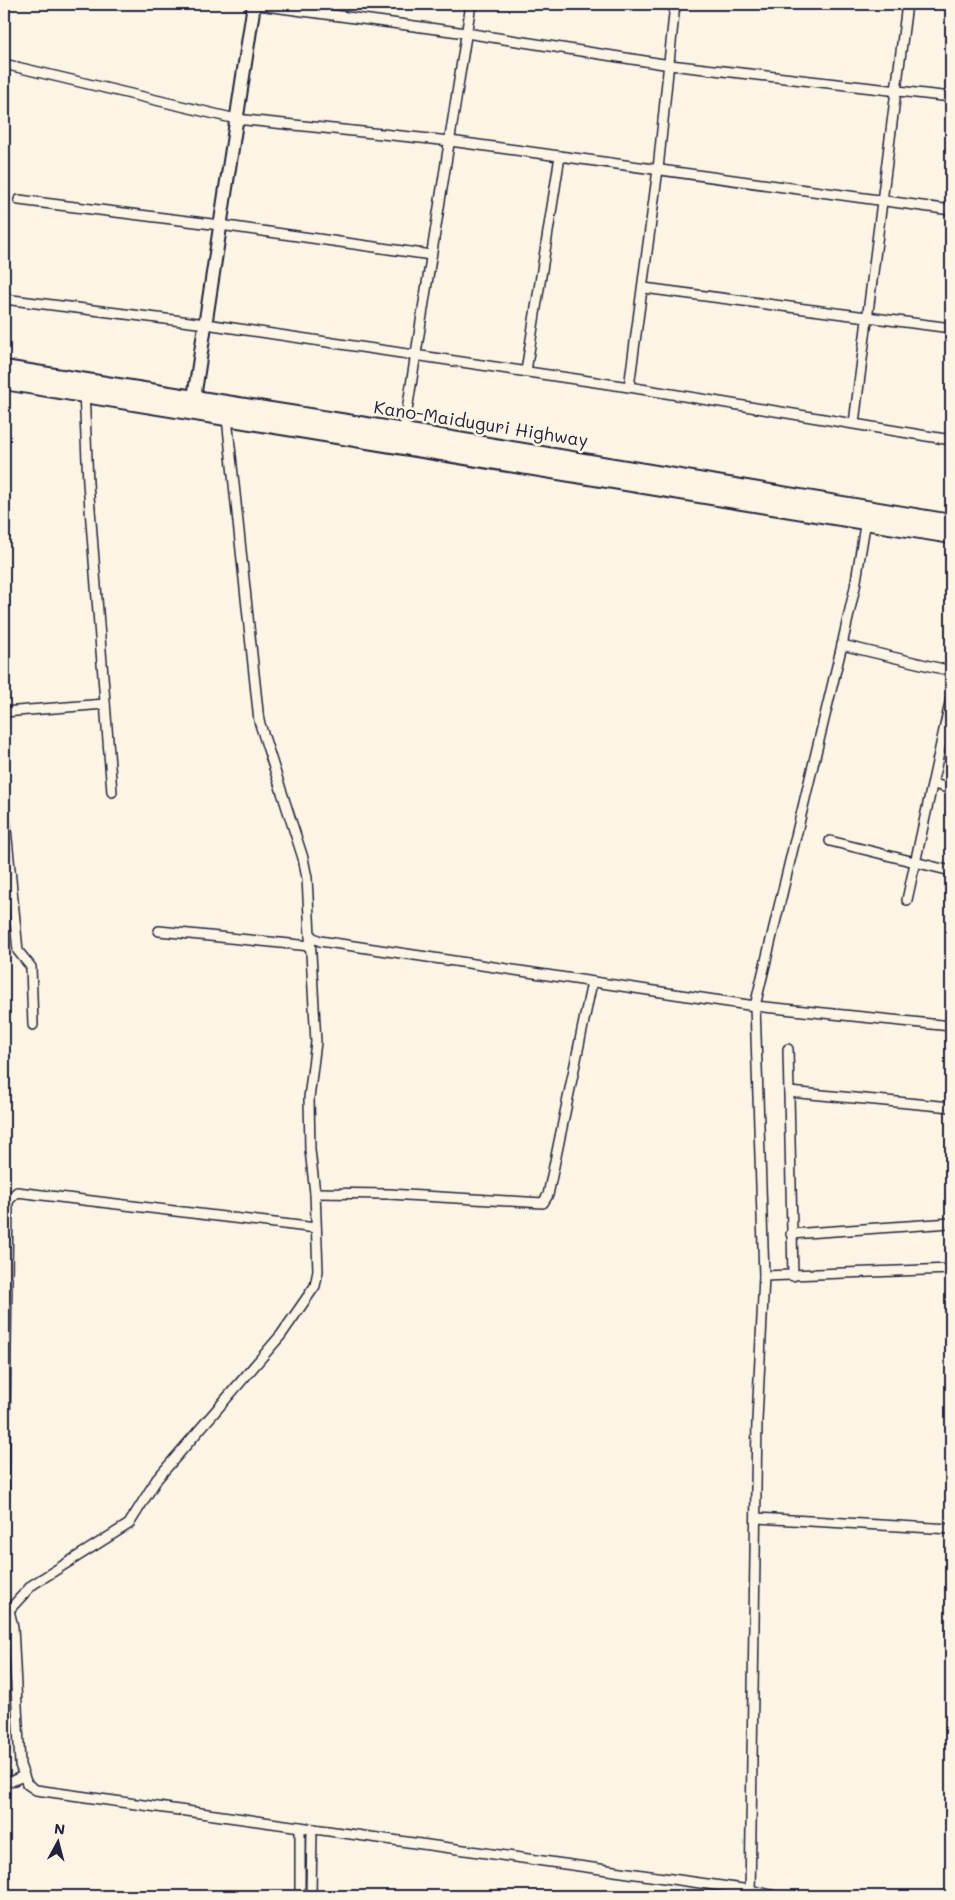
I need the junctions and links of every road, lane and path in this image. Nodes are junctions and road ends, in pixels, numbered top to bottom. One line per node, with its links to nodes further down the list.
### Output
1 (253, 4): 5 (street); 10 (street)
2 (471, 4): 5 (street)
3 (675, 4): 7 (street)
4 (906, 4): 8 (street)
5 (466, 33): 7 (street); 11 (street)
6 (4, 64): 10 (street)
7 (670, 65): 8 (street); 13 (street)
8 (896, 91): 9 (street); 15 (street)
9 (951, 97)
10 (236, 119): 11 (street); 17 (street)
11 (450, 141): 12 (street); 18 (street)
12 (560, 156): 13 (street); 26 (street)
13 (658, 169): 15 (street); 19 (street)
14 (19, 200): 17 (street)
15 (881, 200): 16 (street); 21 (street)
16 (951, 210)
17 (220, 225): 18 (street); 22 (street)
18 (432, 255): 24 (street)
19 (644, 288): 21 (street); 29 (street)
20 (4, 299): 22 (street)
21 (867, 317): 23 (street); 32 (street)
22 (206, 324): 24 (street); 30 (street)
23 (951, 328)
24 (416, 357): 26 (street); 33 (street)
25 (4, 369): 28 (highway, Kano-Maiduguri Highway)
26 (526, 372): 29 (street)
27 (4, 380): 28 (highway, Kano-Maiduguri Highway)
28 (84, 387): 30 (highway, Kano-Maiduguri Highway); 31 (highway, Kano-Maiduguri Highway); 41 (street)
29 (629, 387): 32 (street)
30 (194, 398): 33 (highway, Kano-Maiduguri Highway)
31 (227, 418): 33 (highway, Kano-Maiduguri Highway); 52 (street)
32 (854, 423): 34 (street)
33 (403, 439): 35 (highway, Kano-Maiduguri Highway)
34 (951, 440)
35 (866, 515): 36 (highway, Kano-Maiduguri Highway); 37 (highway, Kano-Maiduguri Highway); 38 (street)
36 (951, 523)
37 (951, 535)
38 (842, 645): 39 (street); 55 (street)
39 (951, 671)
40 (951, 698): 43 (street)
41 (105, 704): 42 (street); 45 (street)
42 (4, 712)
43 (934, 784): 44 (street); 48 (street)
44 (951, 789)
45 (112, 792)
46 (4, 808): 56 (street)
47 (830, 841): 48 (street)
48 (916, 863): 49 (street); 50 (street)
49 (951, 871)
50 (907, 900)
51 (159, 932): 53 (street)
52 (310, 936): 53 (street); 54 (street)
53 (310, 946): 61 (street)
54 (592, 982): 55 (street); 61 (street)
55 (755, 1006): 57 (street); 66 (street)
56 (33, 1025)
57 (951, 1026)
58 (788, 1049): 59 (street)
59 (789, 1092): 60 (street); 64 (street)
60 (951, 1107)
61 (315, 1193): 63 (street)
62 (951, 1223): 64 (street)
63 (316, 1228): 68 (street); 72 (street)
64 (792, 1234): 67 (street)
65 (951, 1269): 67 (street)
66 (764, 1276): 67 (street); 69 (street)
67 (792, 1276)
68 (4, 1497)
69 (756, 1518): 70 (street); 77 (street)
70 (951, 1529)
71 (4, 1602): 72 (street)
72 (9, 1610): 73 (street)
73 (23, 1776): 74 (street); 75 (street)
74 (4, 1782)
75 (300, 1828): 76 (street); 79 (street)
76 (312, 1829): 77 (street); 78 (street)
77 (750, 1893): 80 (street)
78 (311, 1895): 79 (street)
79 (300, 1896)
80 (775, 1896)

